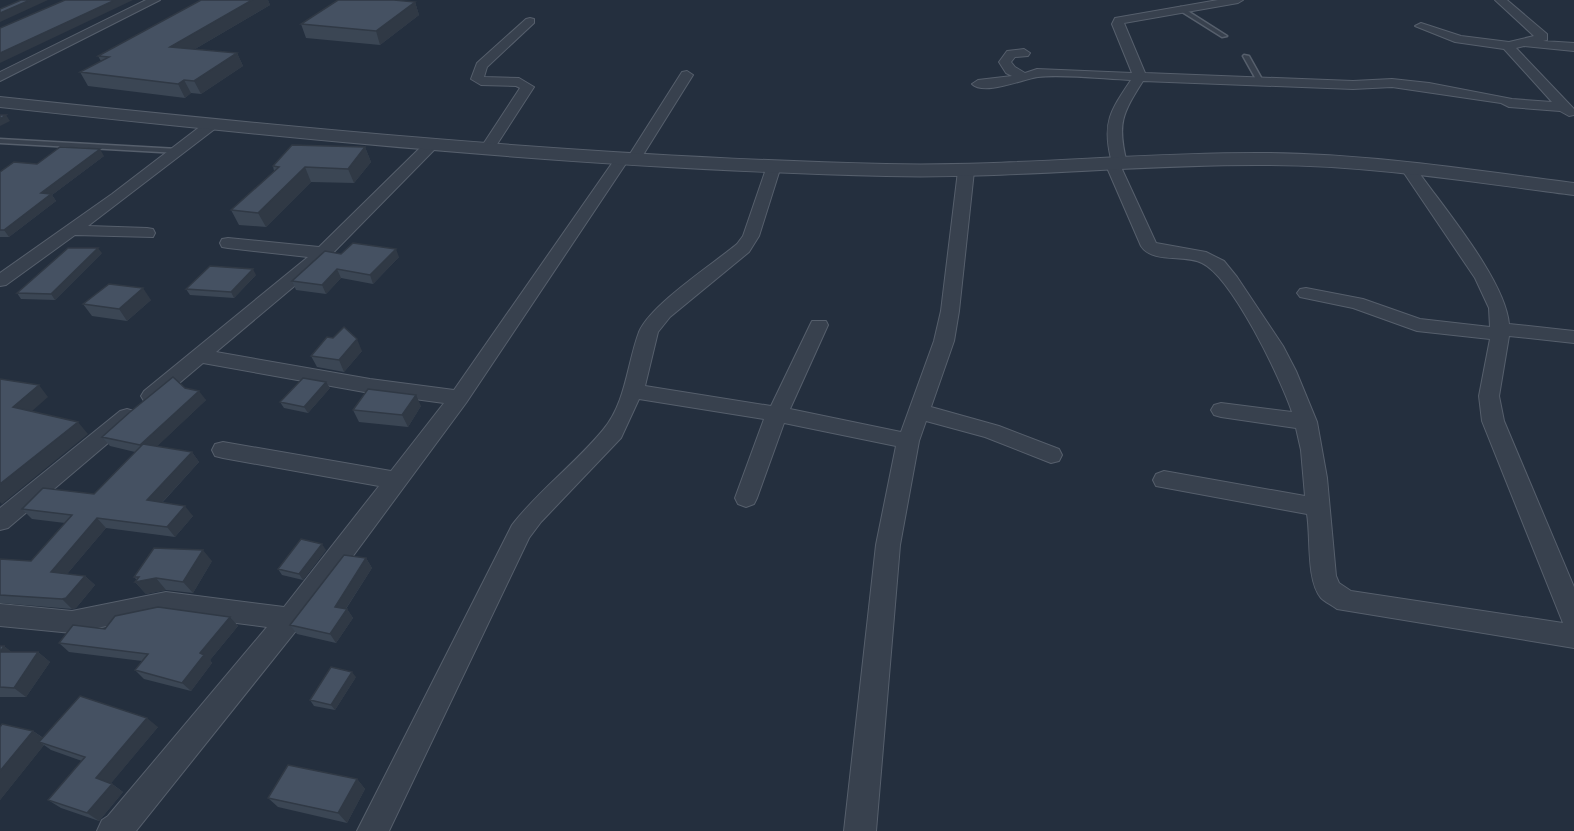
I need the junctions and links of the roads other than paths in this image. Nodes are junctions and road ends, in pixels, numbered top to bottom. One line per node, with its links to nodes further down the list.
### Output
1 (155, 0): 14 (street)
2 (1238, 0): 4 (street)
3 (1500, 0): 8 (street)
4 (1181, 9): 7 (lane); 13 (street)
5 (530, 21): 23 (street)
6 (1421, 26): 8 (street)
7 (1224, 36)
8 (1515, 44): 9 (street); 19 (street)
9 (1574, 47)
10 (1024, 53): 15 (street)
11 (1246, 56): 16 (lane)
12 (687, 75): 25 (street)
13 (1140, 76): 15 (street); 16 (street); 26 (street)
14 (0, 77)
15 (1024, 77): 17 (street)
16 (1260, 81): 19 (street)
17 (978, 84)
18 (0, 102): 20 (street)
19 (1569, 112)
20 (211, 125): 22 (street); 24 (street)
21 (0, 141): 24 (lane)
22 (432, 144): 23 (street); 34 (street)
23 (487, 149): 25 (street)
24 (178, 152): 31 (street)
25 (628, 160): 27 (street); 42 (street)
26 (1116, 163): 28 (street); 29 (street); 46 (street)
27 (774, 166): 29 (street); 41 (street)
28 (1410, 170): 30 (street); 38 (street)
29 (966, 171): 44 (street)
30 (1574, 189)
31 (70, 230): 32 (street); 35 (street)
32 (147, 232)
33 (228, 243): 34 (street)
34 (323, 253): 40 (street)
35 (0, 281)
36 (1306, 293): 38 (street)
37 (819, 325): 45 (street)
38 (1500, 332): 39 (street); 56 (street)
39 (1574, 337)
40 (199, 356): 42 (street); 54 (street)
41 (633, 391): 45 (street); 60 (street)
42 (459, 398): 50 (street)
43 (1221, 410): 46 (street)
44 (918, 411): 47 (street); 49 (street)
45 (777, 414): 47 (street); 52 (street)
46 (1306, 422): 53 (street)
47 (908, 441): 61 (street)
48 (223, 450): 50 (street)
49 (1051, 455)
50 (395, 480): 57 (street)
51 (1164, 480): 53 (street)
52 (746, 498)
53 (1317, 507): 58 (street)
54 (0, 521)
55 (0, 615): 57 (street)
56 (1574, 618)
57 (288, 619): 59 (street)
58 (1574, 636)
59 (122, 830)
60 (373, 831)
61 (860, 831)

